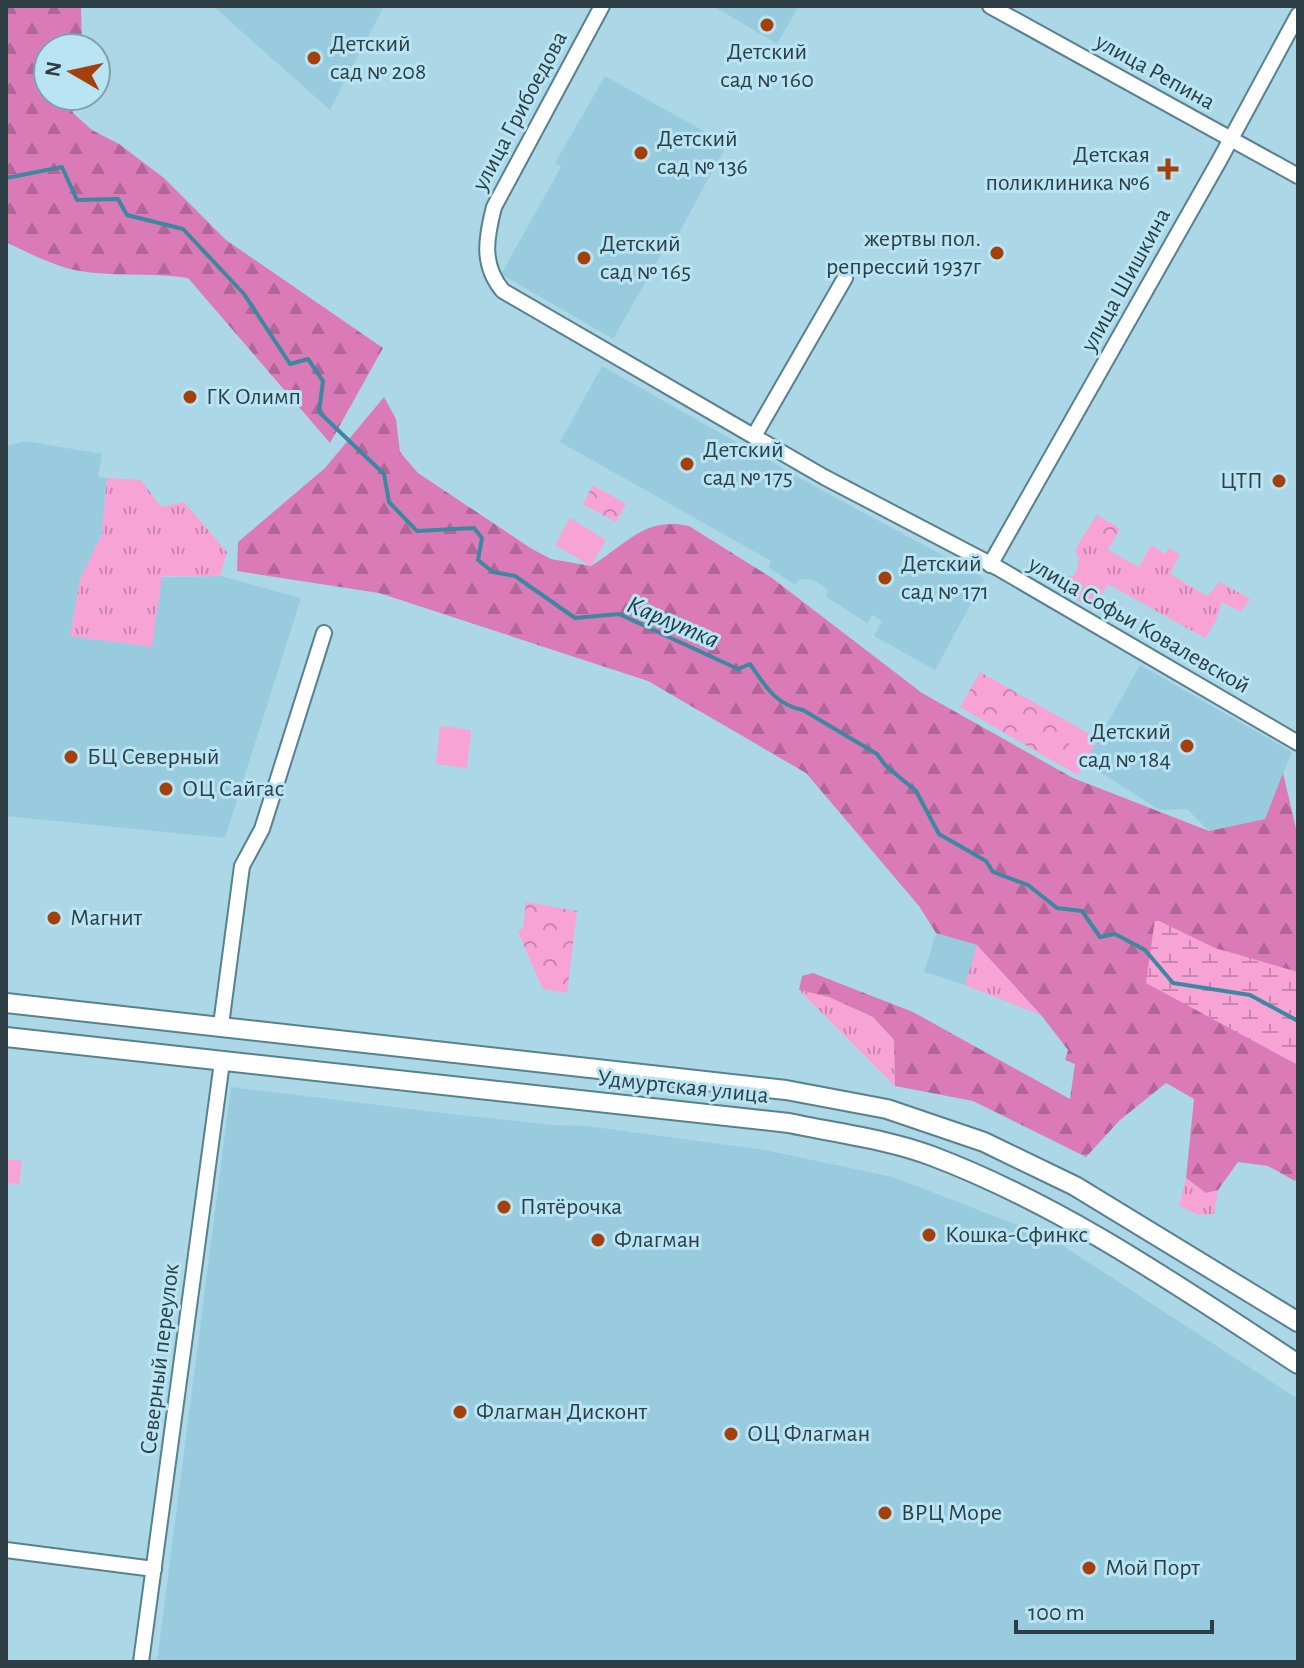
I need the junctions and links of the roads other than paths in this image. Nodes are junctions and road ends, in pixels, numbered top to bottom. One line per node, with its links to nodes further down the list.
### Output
1 (602, 6): 6 (street, улица Грибоедова)
2 (990, 6): 4 (street, улица Репина)
3 (1298, 15): 4 (street, улица Шишкина)
4 (1230, 139): 5 (street, улица Репина); 9 (street, улица Шишкина)
5 (1298, 176)
6 (486, 240): 8 (street, улица Софьи Ковалевской)
7 (845, 278): 8 (street)
8 (754, 436): 9 (street, улица Софьи Ковалевской)
9 (990, 565): 11 (street, улица Софьи Ковалевской)
10 (324, 633): 13 (street)
11 (1298, 743)
12 (6, 1003): 13 (main road, Удмуртская улица)
13 (221, 1025): 16 (main road, Удмуртская улица)
14 (6, 1037): 15 (main road, Удмуртская улица)
15 (222, 1062): 17 (main road, Удмуртская улица); 19 (street, Северный переулок)
16 (1298, 1322)
17 (1298, 1364)
18 (6, 1550): 19 (street)
19 (154, 1569): 20 (street, Северный переулок)
20 (141, 1662)

